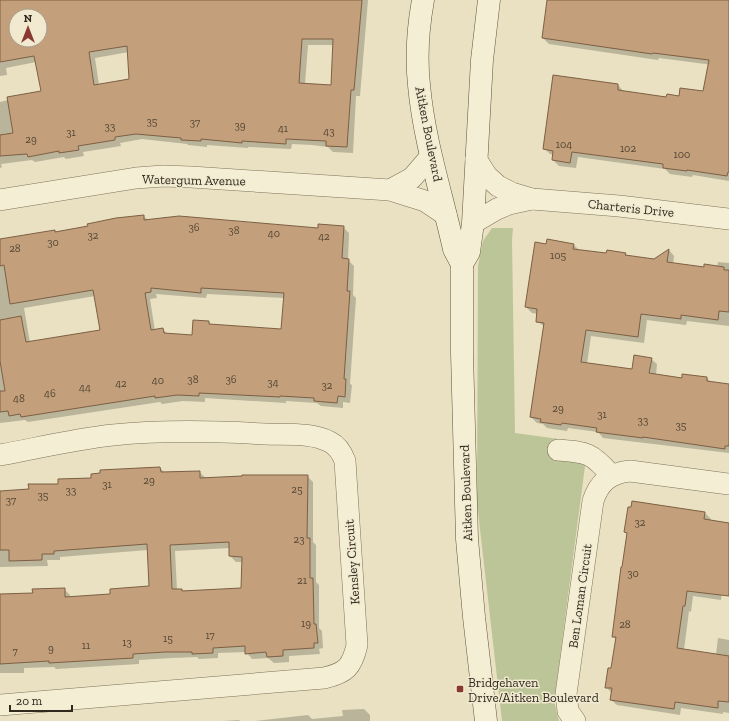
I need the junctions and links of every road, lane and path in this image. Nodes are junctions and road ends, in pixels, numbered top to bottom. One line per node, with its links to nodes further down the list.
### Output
1 (423, 0): 3 (main road, Aitken Boulevard)
2 (489, 0): 4 (main road, Aitken Boulevard)
3 (431, 156): 5 (street); 8 (main road, Aitken Boulevard)
4 (476, 160): 6 (street); 10 (main road, Aitken Boulevard)
5 (390, 190): 7 (street, Watergum Avenue); 8 (street, Watergum Avenue)
6 (532, 199): 9 (street, Charteris Drive); 10 (street)
7 (0, 200)
8 (446, 215): 11 (main road, Aitken Boulevard)
9 (729, 219)
10 (473, 223): 11 (main road, Aitken Boulevard)
11 (462, 264): 17 (main road, Aitken Boulevard)
12 (558, 450): 14 (street)
13 (0, 455): 16 (street, Kensley Circuit)
14 (612, 475): 15 (street); 18 (street, Ben Loman Circuit)
15 (729, 484)
16 (0, 705)
17 (486, 721)
18 (575, 721)

